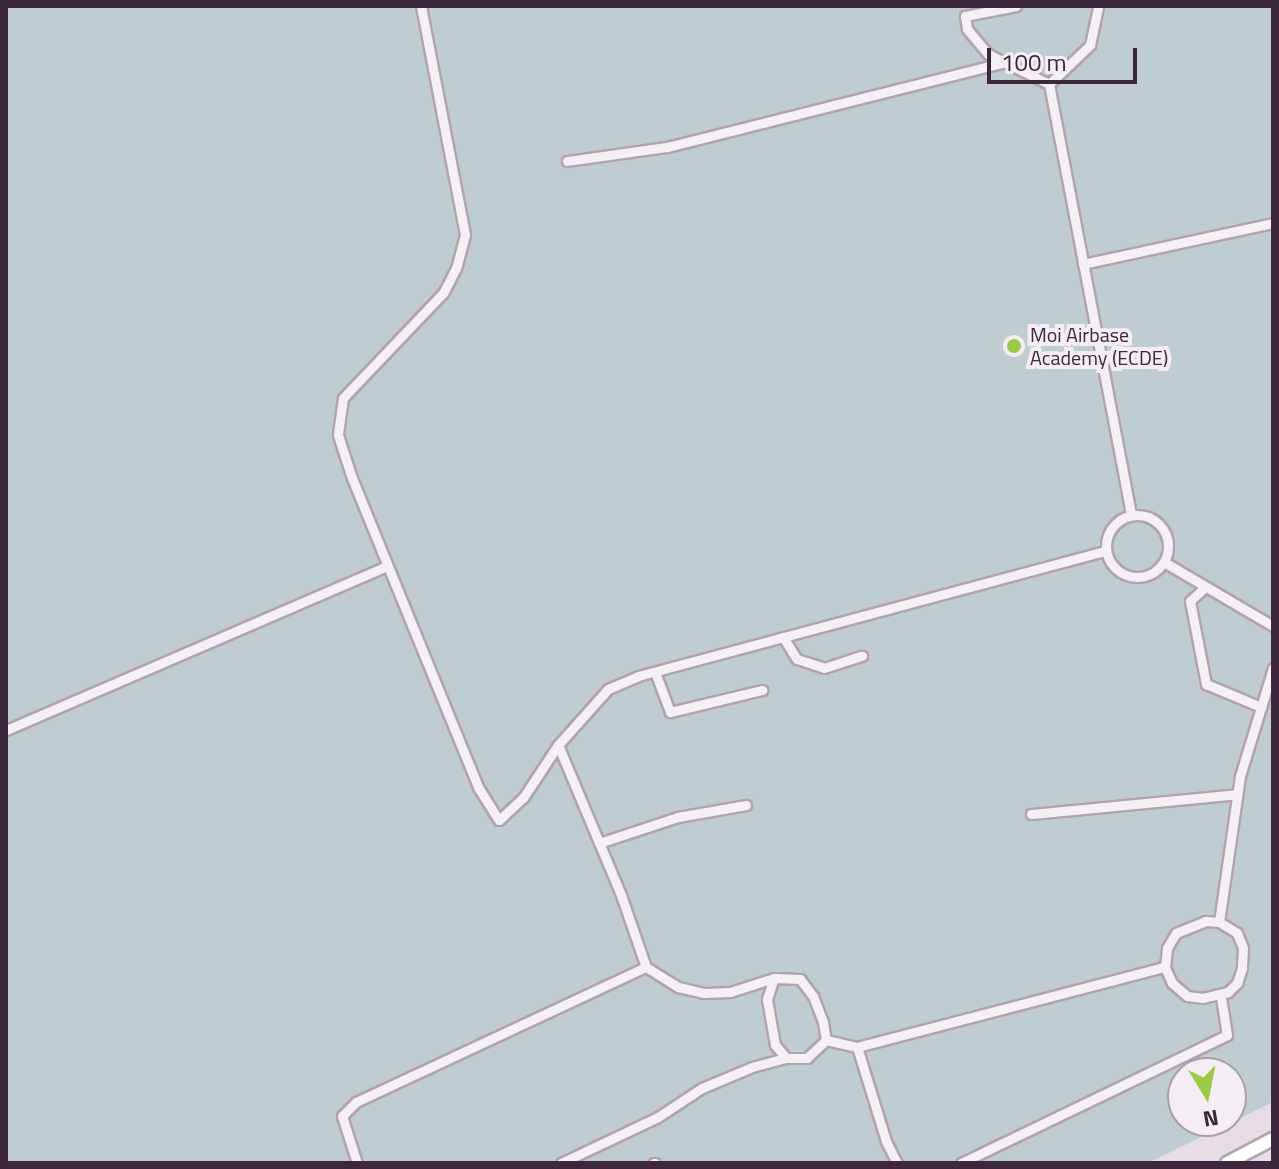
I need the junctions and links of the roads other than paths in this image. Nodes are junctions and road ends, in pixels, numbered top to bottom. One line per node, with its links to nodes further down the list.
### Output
1 (421, 6): 13 (street)
2 (1016, 6): 4 (street)
3 (1098, 6): 6 (street)
4 (964, 11): 5 (street)
5 (1002, 63): 6 (street); 7 (street)
6 (1049, 84): 9 (street)
7 (567, 161)
8 (1273, 223): 9 (street)
9 (1083, 264): 10 (street)
10 (1131, 515): 11 (street); 12 (street)
11 (1106, 551): 12 (street); 16 (street)
12 (1164, 562): 14 (street)
13 (387, 566): 22 (street); 23 (street)
14 (1204, 588): 15 (street); 21 (street)
15 (1273, 626)
16 (783, 637): 17 (street); 19 (street)
17 (862, 656)
18 (1273, 668): 21 (street)
19 (655, 672): 20 (street); 23 (street)
20 (762, 690)
21 (1261, 707): 24 (street)
22 (6, 730)
23 (558, 745): 27 (street)
24 (1237, 794): 26 (street); 28 (street)
25 (746, 805): 27 (street)
26 (1031, 814)
27 (599, 843): 29 (street)
28 (1219, 922): 30 (street); 32 (street)
29 (646, 967): 31 (street); 37 (street)
30 (1165, 967): 32 (street); 34 (street)
31 (774, 978): 33 (street); 35 (street)
32 (1221, 996): 40 (street)
33 (826, 1040): 34 (street); 35 (street)
34 (857, 1047): 39 (street)
35 (786, 1058): 38 (street)
36 (1273, 1139): 41 (main road)
37 (357, 1163)
38 (561, 1163)
39 (897, 1163)
40 (961, 1163)
41 (1227, 1163)

